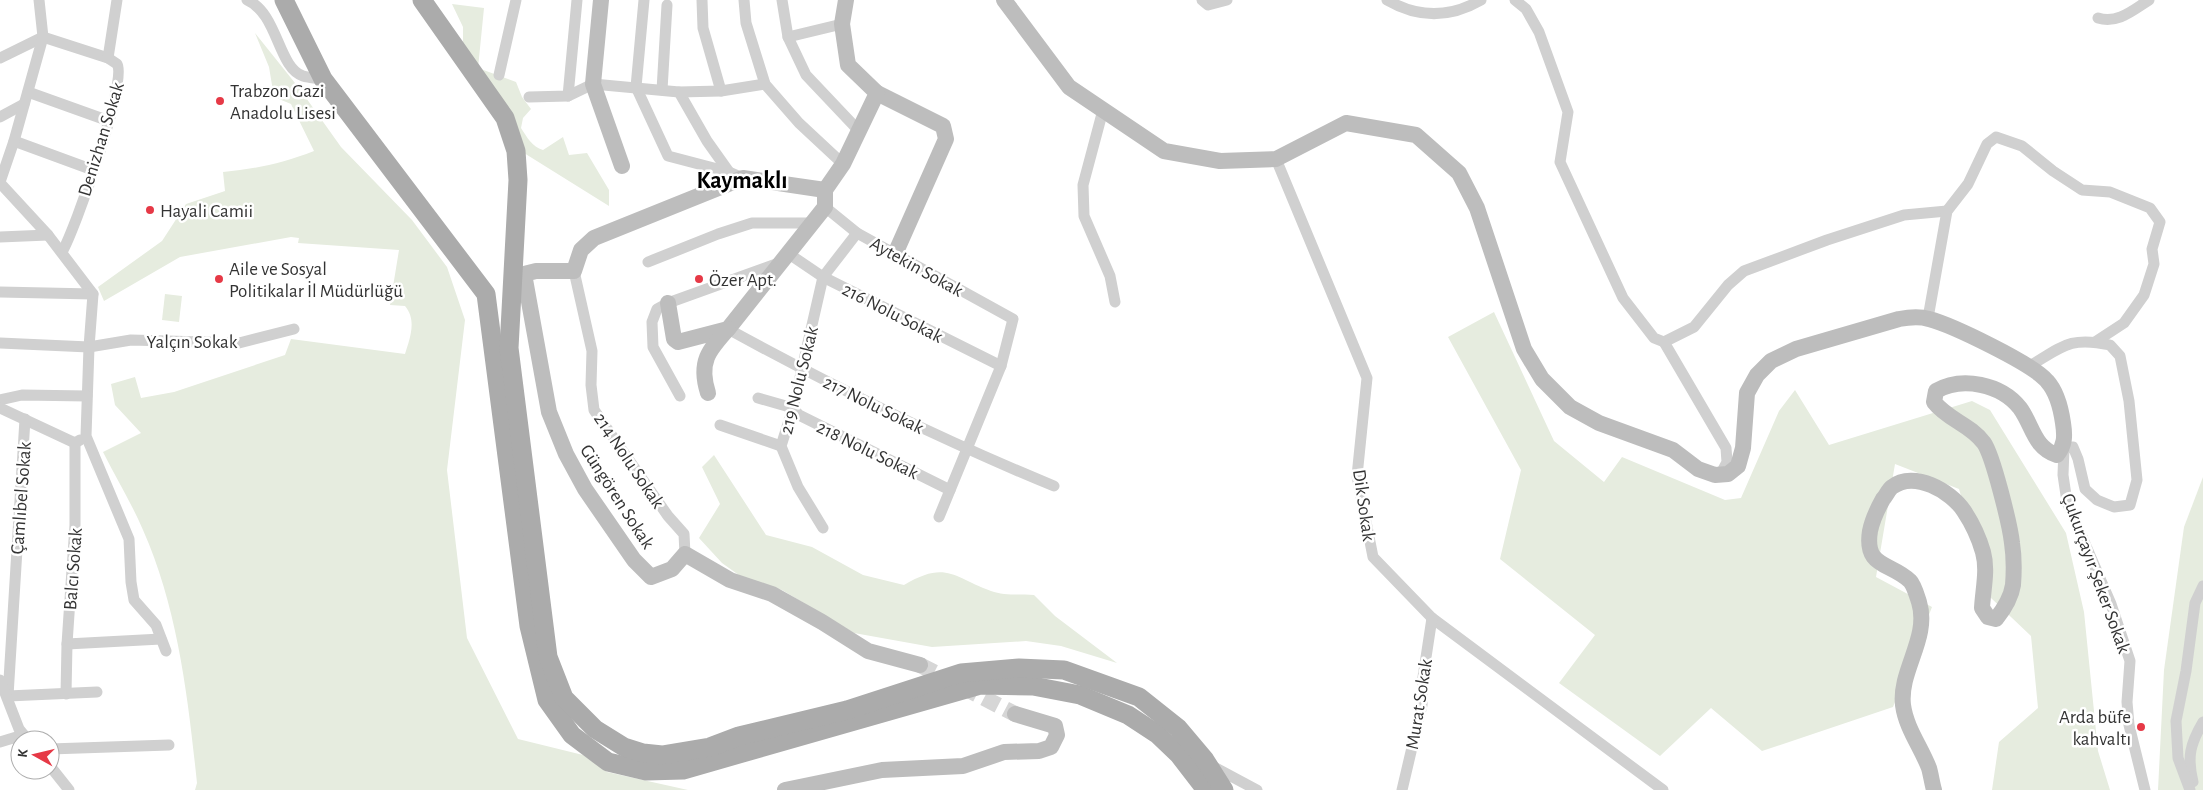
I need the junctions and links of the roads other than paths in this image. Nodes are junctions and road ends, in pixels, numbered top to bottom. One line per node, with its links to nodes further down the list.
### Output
1 (39, 0): 24 (street)
2 (118, 0): 27 (street, Denizhan Sokak)
3 (247, 0): 29 (street)
4 (284, 0): 29 (main road)
5 (422, 0): 114 (main road)
6 (516, 0): 28 (street)
7 (577, 0): 39 (street)
8 (601, 0): 30 (street)
9 (644, 0): 32 (street)
10 (702, 0): 36 (street)
11 (744, 0): 31 (street)
12 (782, 0): 25 (street)
13 (846, 0): 23 (street)
14 (1004, 0): 41 (street)
15 (1202, 0): 16 (street)
16 (1227, 0)
17 (1387, 0): 18 (street)
18 (1481, 0)
19 (1515, 0): 72 (street)
20 (2149, 0): 22 (street)
21 (667, 5): 33 (street)
22 (2098, 18)
23 (842, 24): 25 (street); 37 (street)
24 (43, 37): 26 (street); 27 (street); 34 (street)
25 (788, 37): 44 (street)
26 (0, 58)
27 (108, 58): 43 (street, Denizhan Sokak)
28 (499, 75)
29 (323, 79): 118 (main road)
30 (593, 84): 32 (street); 39 (street); 48 (street)
31 (765, 84): 36 (street); 47 (street)
32 (636, 87): 33 (street); 50 (street)
33 (662, 90): 35 (street)
34 (28, 92): 40 (street); 43 (street)
35 (680, 92): 36 (street); 50 (street)
36 (721, 92)
37 (877, 93): 44 (street); 60 (street)
38 (529, 96): 39 (street)
39 (568, 96)
40 (24, 104): 42 (street); 45 (street)
41 (1103, 110): 46 (street); 67 (street)
42 (0, 117)
43 (109, 121): 49 (street, Denizhan Sokak)
44 (860, 131): 47 (street)
45 (14, 142): 49 (street); 51 (street)
46 (1276, 159): 93 (street); 100 (street, Dik Sokak)
47 (843, 164): 52 (street)
48 (622, 166)
49 (94, 170): 59 (street, Denizhan Sokak)
50 (736, 175): 52 (street); 63 (street)
51 (0, 182): 57 (street)
52 (825, 190): 53 (street)
53 (825, 207): 55 (street); 56 (street, Aytekin Sokak)
54 (1947, 211): 69 (street); 72 (street); 73 (street)
55 (812, 223): 61 (street); 62 (street)
56 (857, 233): 60 (street, Aytekin Sokak); 64 (street, 219 Nolu Sokak)
57 (48, 235): 58 (street); 59 (street)
58 (0, 237)
59 (62, 252): 66 (street)
60 (895, 254): 76 (street, Aytekin Sokak)
61 (785, 258): 64 (street, 216 Nolu Sokak); 68 (street); 71 (street)
62 (648, 262)
63 (574, 271): 98 (street, 214 Nolu Sokak); 98 (street, Güngören Sokak)
64 (823, 277): 76 (street, 216 Nolu Sokak); 78 (street, 219 Nolu Sokak)
65 (0, 292): 66 (street)
66 (93, 294): 75 (street)
67 (1115, 302)
68 (668, 303): 71 (street); 81 (street)
69 (1928, 318): 77 (street); 93 (street)
70 (294, 329): 75 (street, Yalçın Sokak)
71 (728, 329): 78 (street, 217 Nolu Sokak); 79 (street)
72 (1664, 342): 93 (street)
73 (2095, 342): 77 (street); 91 (street, Çukurçayır Şeker Sokak)
74 (0, 343): 75 (street, Yalçın Sokak)
75 (89, 347): 80 (street)
76 (1001, 366): 92 (street)
77 (2028, 367): 91 (street)
78 (801, 369): 85 (street, 219 Nolu Sokak); 92 (street, 217 Nolu Sokak)
79 (708, 393)
80 (87, 396): 83 (street); 88 (street)
81 (680, 396)
82 (758, 398): 85 (street, 218 Nolu Sokak)
83 (0, 400)
84 (0, 408): 86 (street)
85 (793, 408): 90 (street, 219 Nolu Sokak); 95 (street, 218 Nolu Sokak)
86 (25, 419): 89 (street); 108 (street, Çamlıbel Sokak)
87 (720, 424): 90 (street)
88 (86, 436): 89 (street); 101 (street)
89 (75, 443): 102 (street, Balcı Sokak)
90 (781, 446): 97 (street, 219 Nolu Sokak)
91 (2064, 448): 123 (street); 124 (street, Çukurçayır Şeker Sokak)
92 (967, 450): 94 (street, 217 Nolu Sokak); 95 (street)
93 (1720, 475)
94 (1054, 486)
95 (950, 490): 96 (street)
96 (939, 517)
97 (823, 528)
98 (685, 554): 104 (street)
99 (2203, 586): 125 (street)
100 (1432, 618): 121 (street, Murat Sokak); 122 (street, Dik Sokak)
101 (161, 639): 102 (street); 103 (street)
102 (67, 644): 107 (street, Balcı Sokak)
103 (166, 651)
104 (920, 665)
105 (0, 680): 108 (street)
106 (97, 692): 107 (street)
107 (66, 694): 108 (street)
108 (8, 696): 111 (street)
109 (1016, 714): 117 (street)
110 (2203, 722): 126 (street)
111 (19, 730)
112 (169, 745): 113 (street)
113 (60, 749)
114 (1207, 764): 119 (main road); 120 (street)
115 (60, 779): 116 (street)
116 (69, 790)
117 (785, 790)
118 (1206, 790)
119 (1224, 790)
120 (1256, 790)
121 (1402, 790)
122 (1663, 790)
123 (1934, 790)
124 (2146, 790)
125 (2190, 790)
126 (2196, 790)

